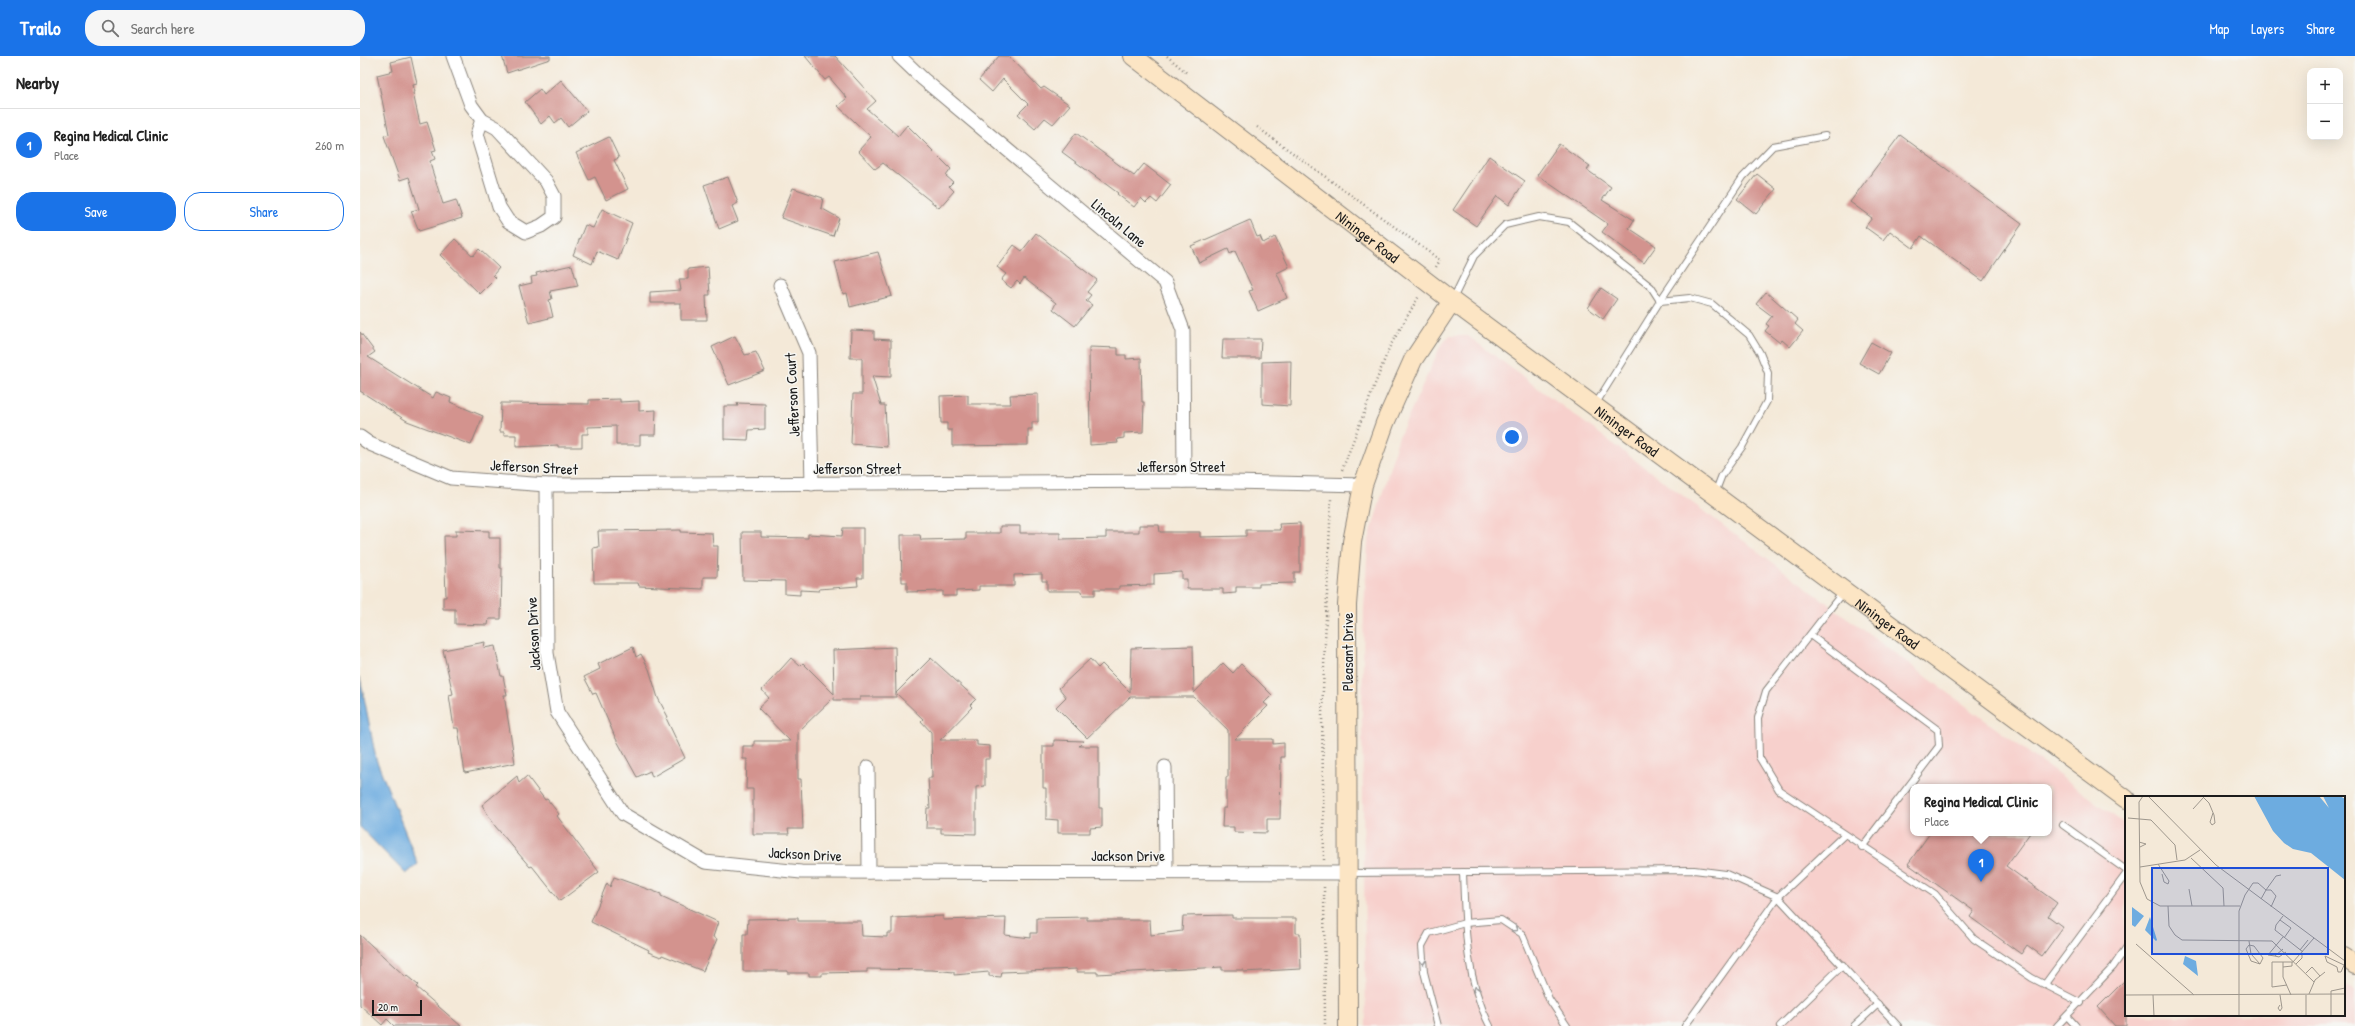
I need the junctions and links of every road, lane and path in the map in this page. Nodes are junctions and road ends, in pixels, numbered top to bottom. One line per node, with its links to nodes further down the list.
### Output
1 (453, 56): 6 (street)
2 (899, 56): 16 (street, Lincoln Lane)
3 (1133, 56): 9 (street, Nininger Road)
4 (1167, 56): 5 (path)
5 (1191, 77)
6 (482, 120): 6 (street)
7 (1253, 125): 9 (path)
8 (1824, 136): 12 (lane)
9 (1426, 281): 11 (street, Nininger Road); 13 (path)
10 (780, 285): 17 (street, Jefferson Court)
11 (1452, 301): 12 (lane); 14 (street, Nininger Road); 19 (street, Pleasant Drive)
12 (1660, 301): 14 (lane); 20 (lane)
13 (1389, 348)
14 (1595, 406): 20 (street, Nininger Road)
15 (360, 437): 18 (street, Jefferson Street)
16 (1184, 481): 17 (street, Jefferson Street); 19 (street, Jefferson Street)
17 (812, 484): 18 (street, Jefferson Street)
18 (546, 485): 33 (street, Jackson Drive)
19 (1363, 485): 35 (street, Pleasant Drive)
20 (1715, 495): 21 (street, Nininger Road)
21 (1844, 590): 22 (lane); 27 (street, Nininger Road)
22 (1810, 635): 26 (lane); 29 (lane)
23 (1165, 767): 32 (street)
24 (868, 768): 33 (street)
25 (1910, 784): 30 (lane)
26 (1910, 784)
27 (2125, 798)
28 (2063, 825): 31 (lane)
29 (1844, 835): 30 (lane); 37 (lane)
30 (1862, 847): 43 (lane)
31 (2125, 869)
32 (1166, 871): 33 (street, Jackson Drive); 35 (street, Jackson Drive)
33 (869, 872)
34 (1463, 872): 35 (lane); 37 (lane); 38 (lane)
35 (1348, 873): 47 (street, Pleasant Drive)
36 (2125, 875): 43 (lane)
37 (1778, 896): 41 (lane); 51 (lane)
38 (1465, 923): 48 (lane, one-way to 48); 49 (lane, one-way to 38); 50 (lane, one-way to 50)
39 (2125, 949): 44 (lane)
40 (2345, 959): 42 (street)
41 (1843, 966): 45 (lane); 52 (lane)
42 (2355, 966)
43 (2045, 984): 44 (lane)
44 (2081, 1003): 46 (lane)
45 (1878, 1004): 53 (lane); 54 (lane)
46 (2067, 1016): 55 (lane); 56 (lane)
47 (1348, 1026)
48 (1438, 1026)
49 (1490, 1026)
50 (1567, 1026)
51 (1686, 1026)
52 (1780, 1026)
53 (1854, 1026)
54 (1898, 1026)
55 (2057, 1026)
56 (2076, 1026)

